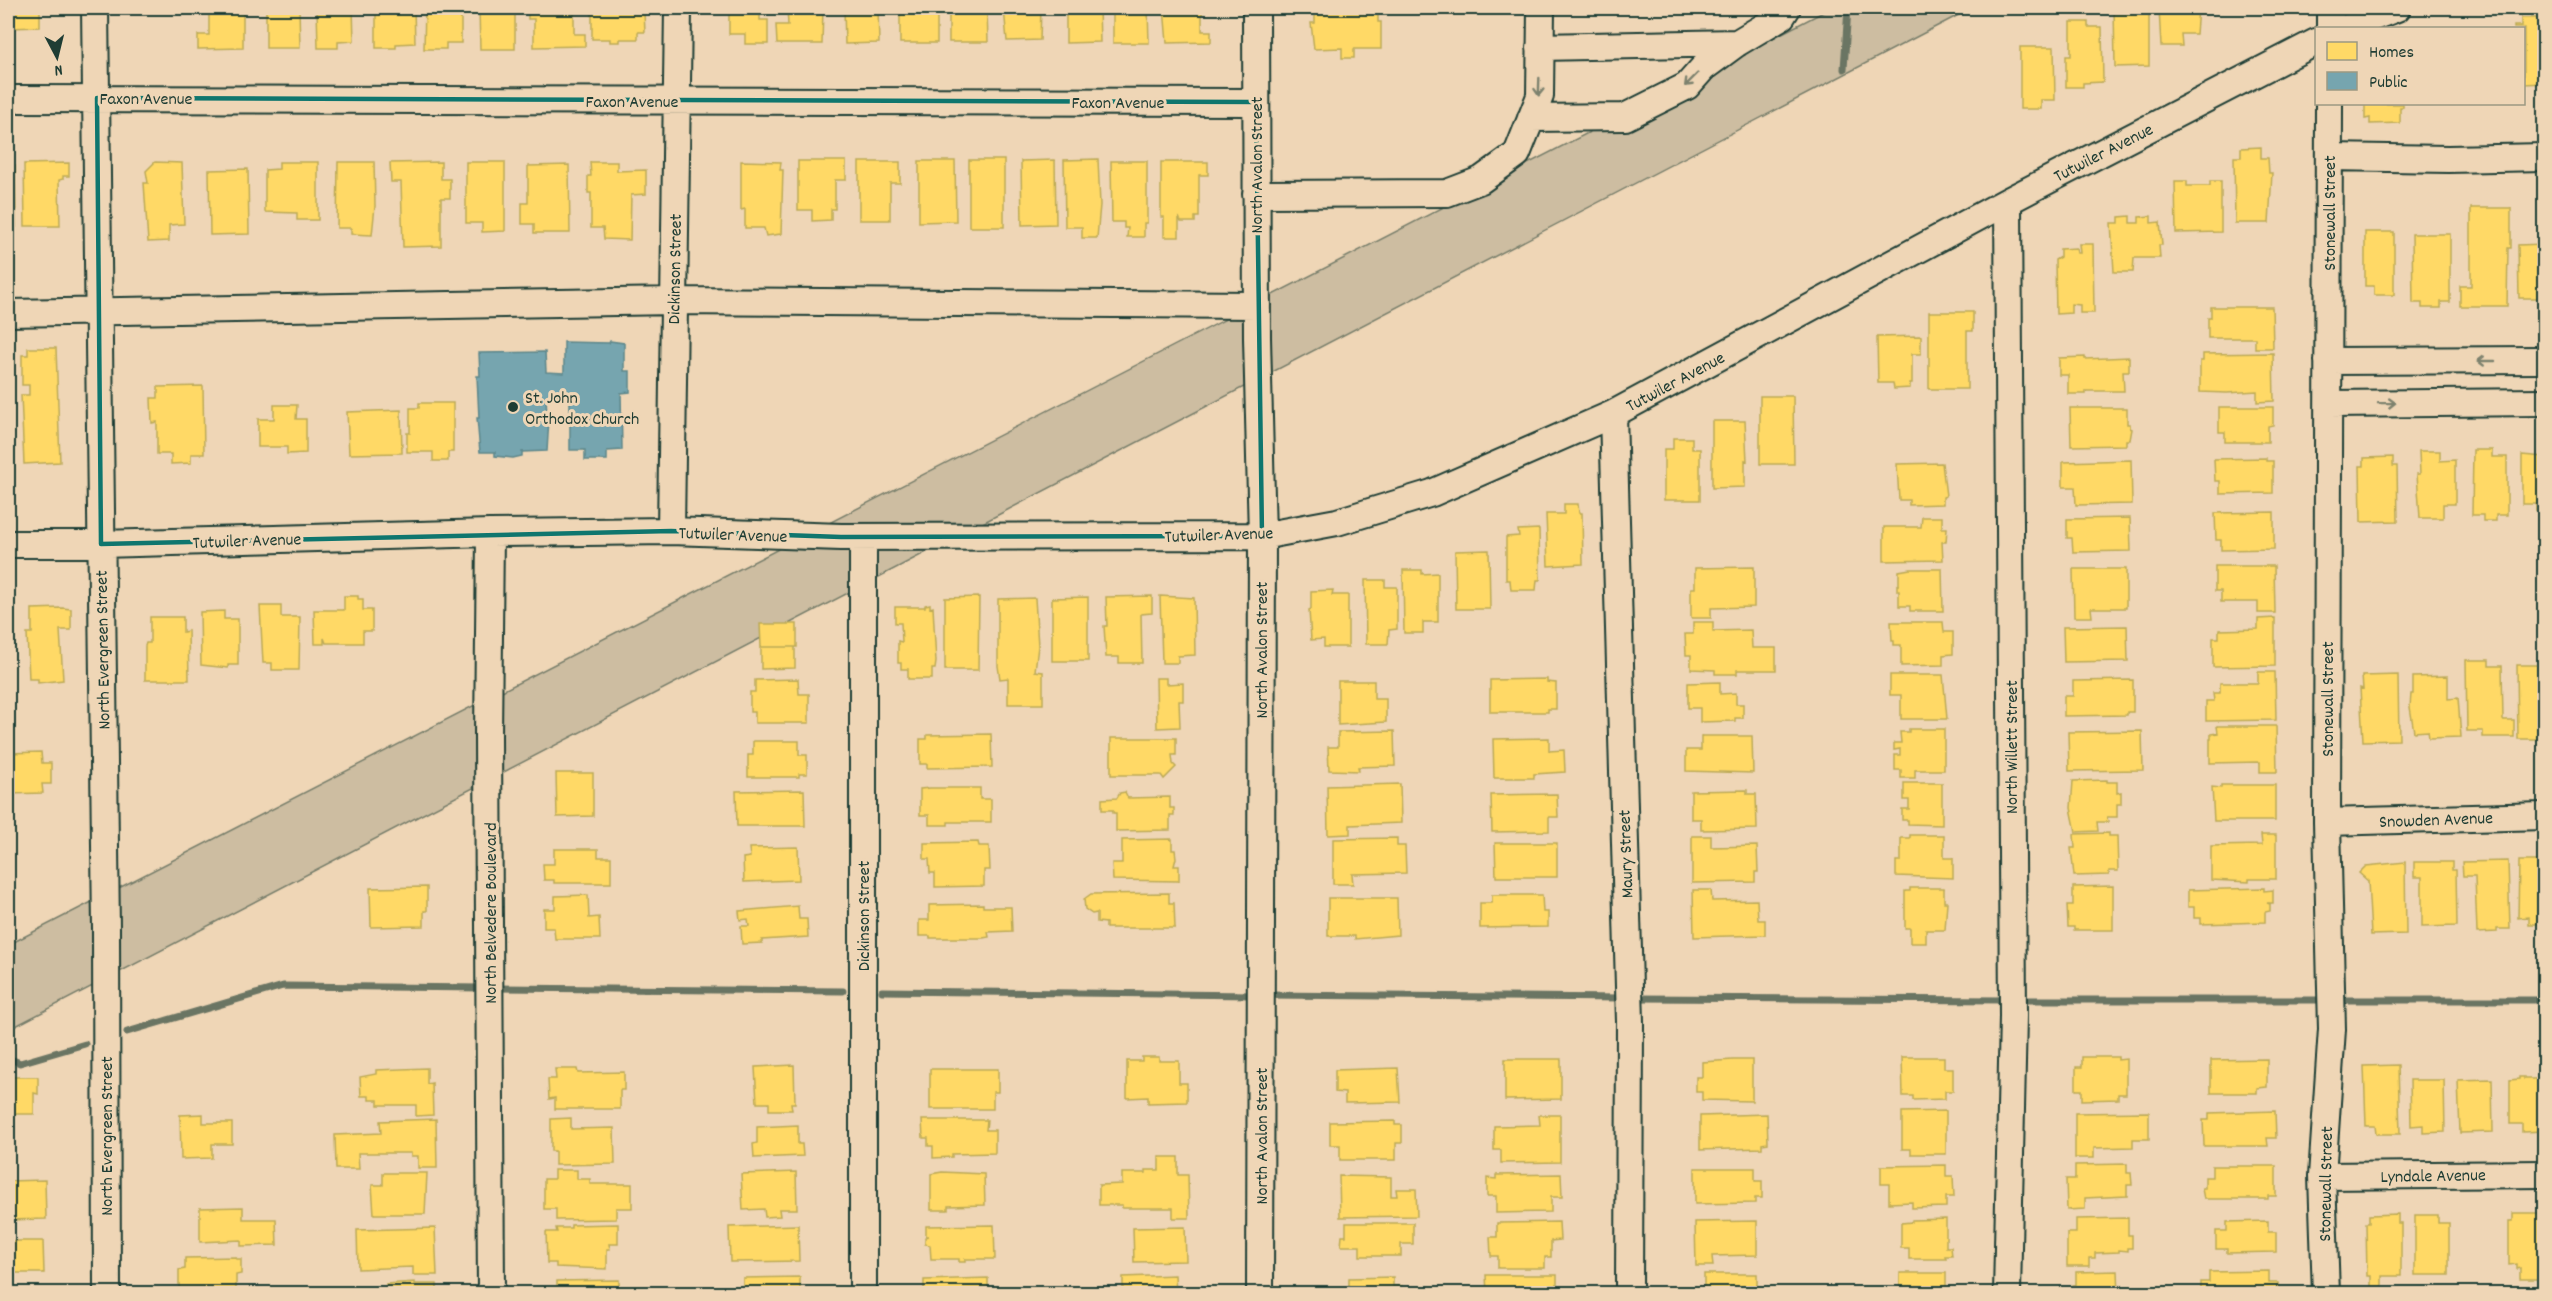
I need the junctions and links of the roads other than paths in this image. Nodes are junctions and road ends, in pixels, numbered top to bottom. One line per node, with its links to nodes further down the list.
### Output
1 (95, 8): 13 (street, North Evergreen Street)
2 (678, 8): 15 (street, Dickinson Street)
3 (1256, 8): 16 (street, North Avalon Street)
4 (1541, 8): 12 (street)
5 (1787, 8): 10 (street)
6 (2330, 8): 8 (street)
7 (2397, 8): 9 (street)
8 (2330, 27)
9 (2349, 27)
10 (1737, 43): 12 (street); 18 (street, one-way to 18)
11 (2315, 43): 22 (street, Tutwiler Avenue)
12 (1540, 47): 18 (street, one-way to 18)
13 (96, 98): 14 (street, Faxon Avenue); 15 (street, Faxon Avenue); 26 (street, North Evergreen Street)
14 (8, 99)
15 (676, 102): 16 (street, Faxon Avenue); 23 (street, Dickinson Street)
16 (1256, 102): 21 (street, North Avalon Street)
17 (2330, 105): 19 (street, Stonewall Street)
18 (1531, 118): 21 (street)
19 (2329, 157): 20 (street); 28 (street, Stonewall Street)
20 (2544, 157)
21 (1256, 194): 24 (street, North Avalon Street)
22 (2008, 201): 31 (street, Tutwiler Avenue); 47 (street, North Willett Street)
23 (674, 301): 24 (street); 26 (street); 32 (street, Dickinson Street)
24 (1257, 305): 34 (street, North Avalon Street)
25 (8, 313): 26 (street)
26 (100, 313): 37 (street, North Evergreen Street)
27 (2544, 360): 28 (street, one-way to 28)
28 (2328, 361): 30 (street, Stonewall Street)
29 (2544, 402): 30 (street, one-way to 29)
30 (2329, 404): 39 (street, Stonewall Street)
31 (1613, 414): 34 (street, Tutwiler Avenue); 46 (street, Maury Street)
32 (671, 531): 33 (street, Tutwiler Avenue); 35 (street, Tutwiler Avenue)
33 (490, 533): 37 (street, Tutwiler Avenue); 43 (street, North Belvedere Boulevard)
34 (1262, 536): 35 (street, Tutwiler Avenue); 45 (street, North Avalon Street)
35 (863, 538): 44 (street, Dickinson Street)
36 (8, 544): 37 (street, Tutwiler Avenue)
37 (101, 544): 42 (street, North Evergreen Street)
38 (2544, 816): 39 (street, Snowden Avenue)
39 (2327, 822): 41 (street, Stonewall Street)
40 (2544, 1174): 41 (street, Lyndale Avenue)
41 (2322, 1176): 48 (street, Stonewall Street)
42 (107, 1293)
43 (491, 1293)
44 (863, 1293)
45 (1260, 1293)
46 (1629, 1293)
47 (2007, 1293)
48 (2326, 1293)

